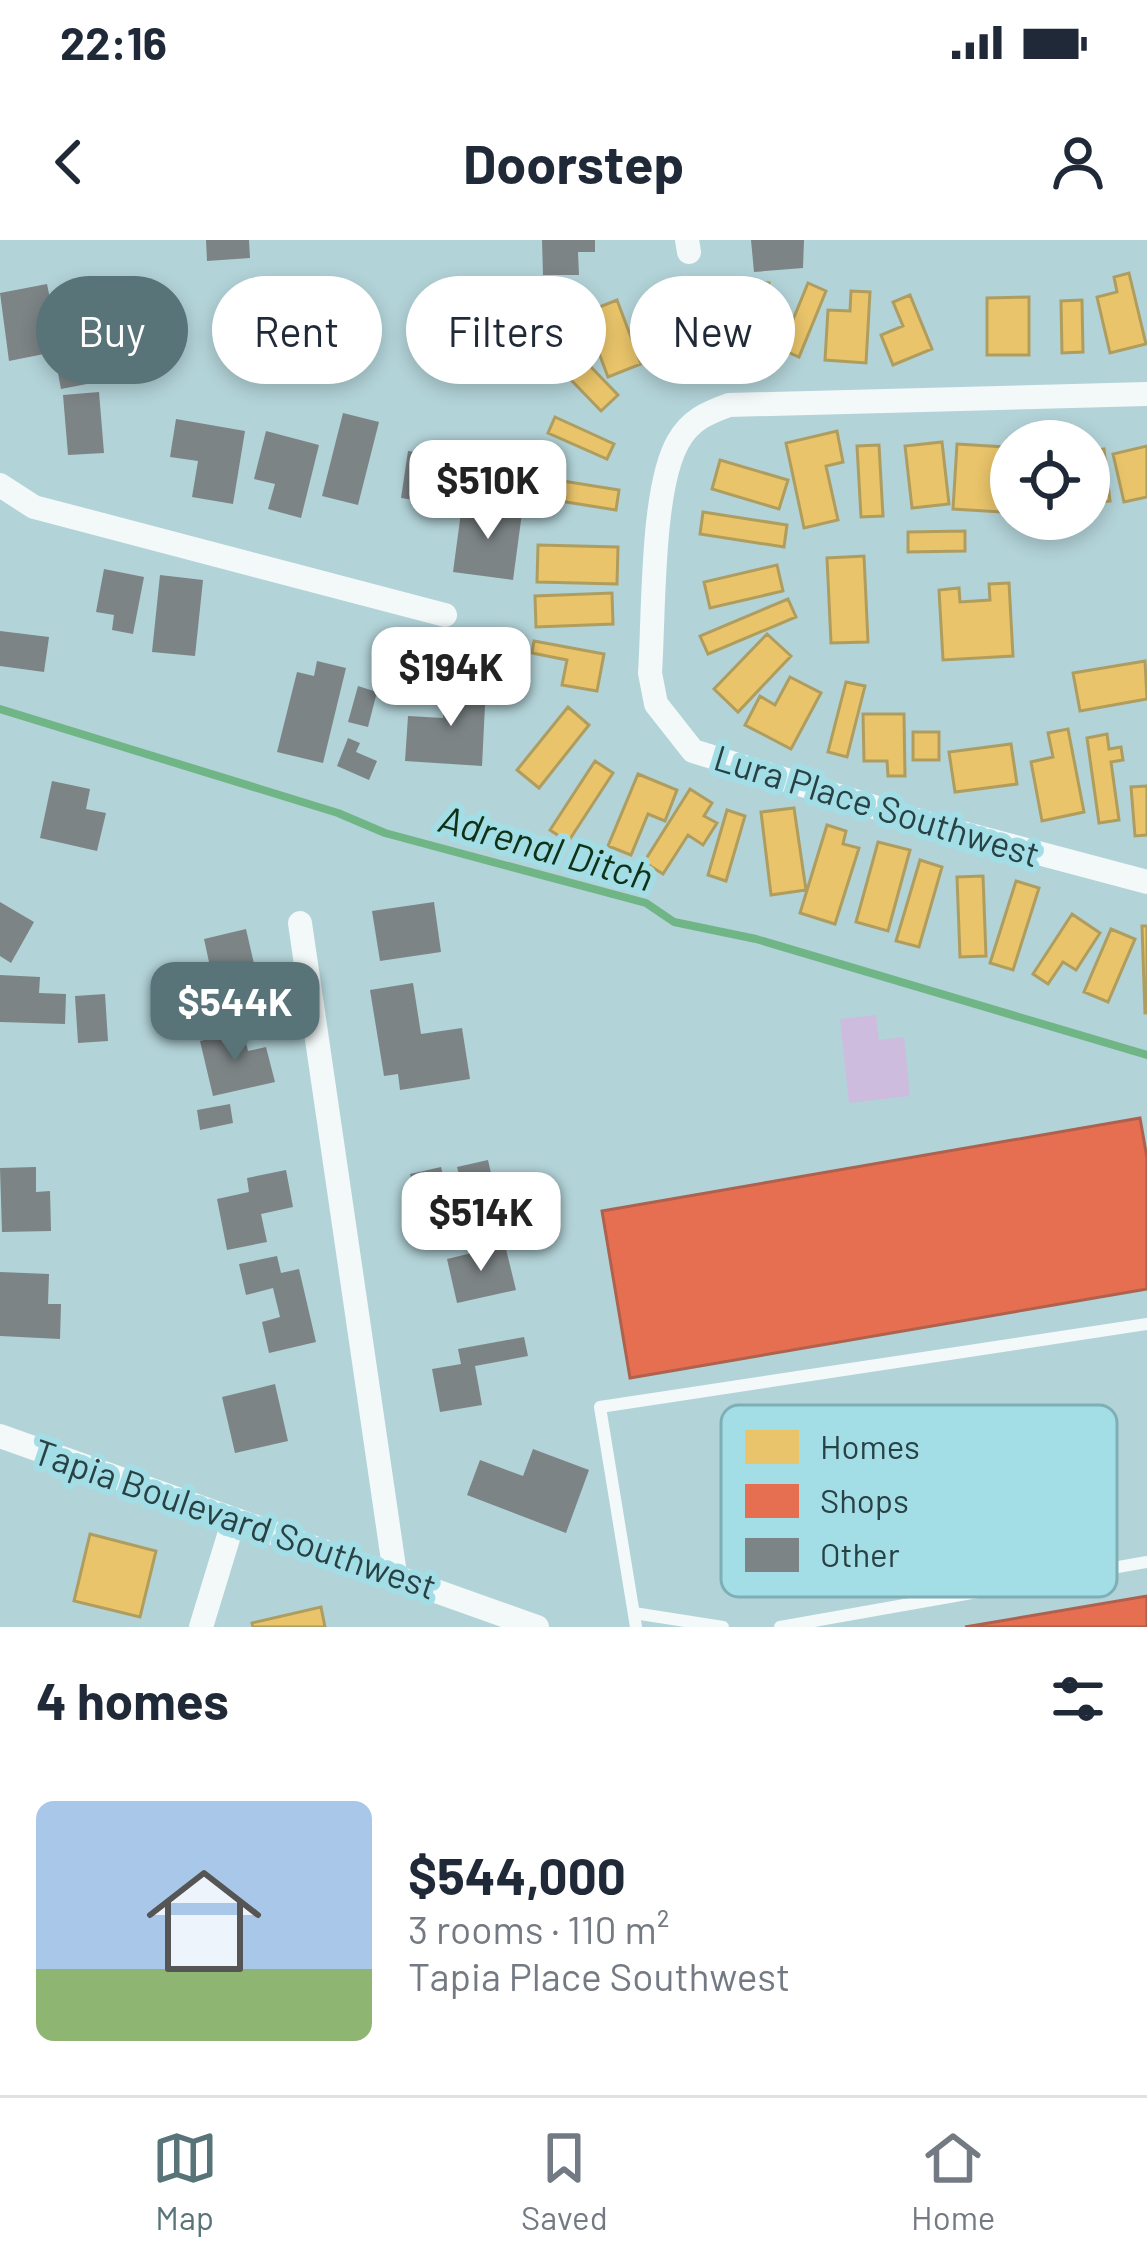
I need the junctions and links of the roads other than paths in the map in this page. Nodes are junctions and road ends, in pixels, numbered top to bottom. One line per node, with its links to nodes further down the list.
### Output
1 (1147, 394): 4 (street, Lura Place Southwest)
2 (0, 485): 3 (street)
3 (445, 615)
4 (1147, 883)
5 (300, 923): 11 (street)
6 (1147, 1324): 13 (lane)
7 (0, 1436): 8 (street, Tapia Boulevard Southwest)
8 (234, 1519): 11 (street, Tapia Boulevard Southwest); 14 (street)
9 (1147, 1562): 10 (lane)
10 (1117, 1567)
11 (395, 1574): 15 (street, Tapia Boulevard Southwest)
12 (949, 1597): 17 (lane)
13 (635, 1620): 16 (lane)
14 (201, 1627)
15 (537, 1627)
16 (723, 1627)
17 (780, 1627)

